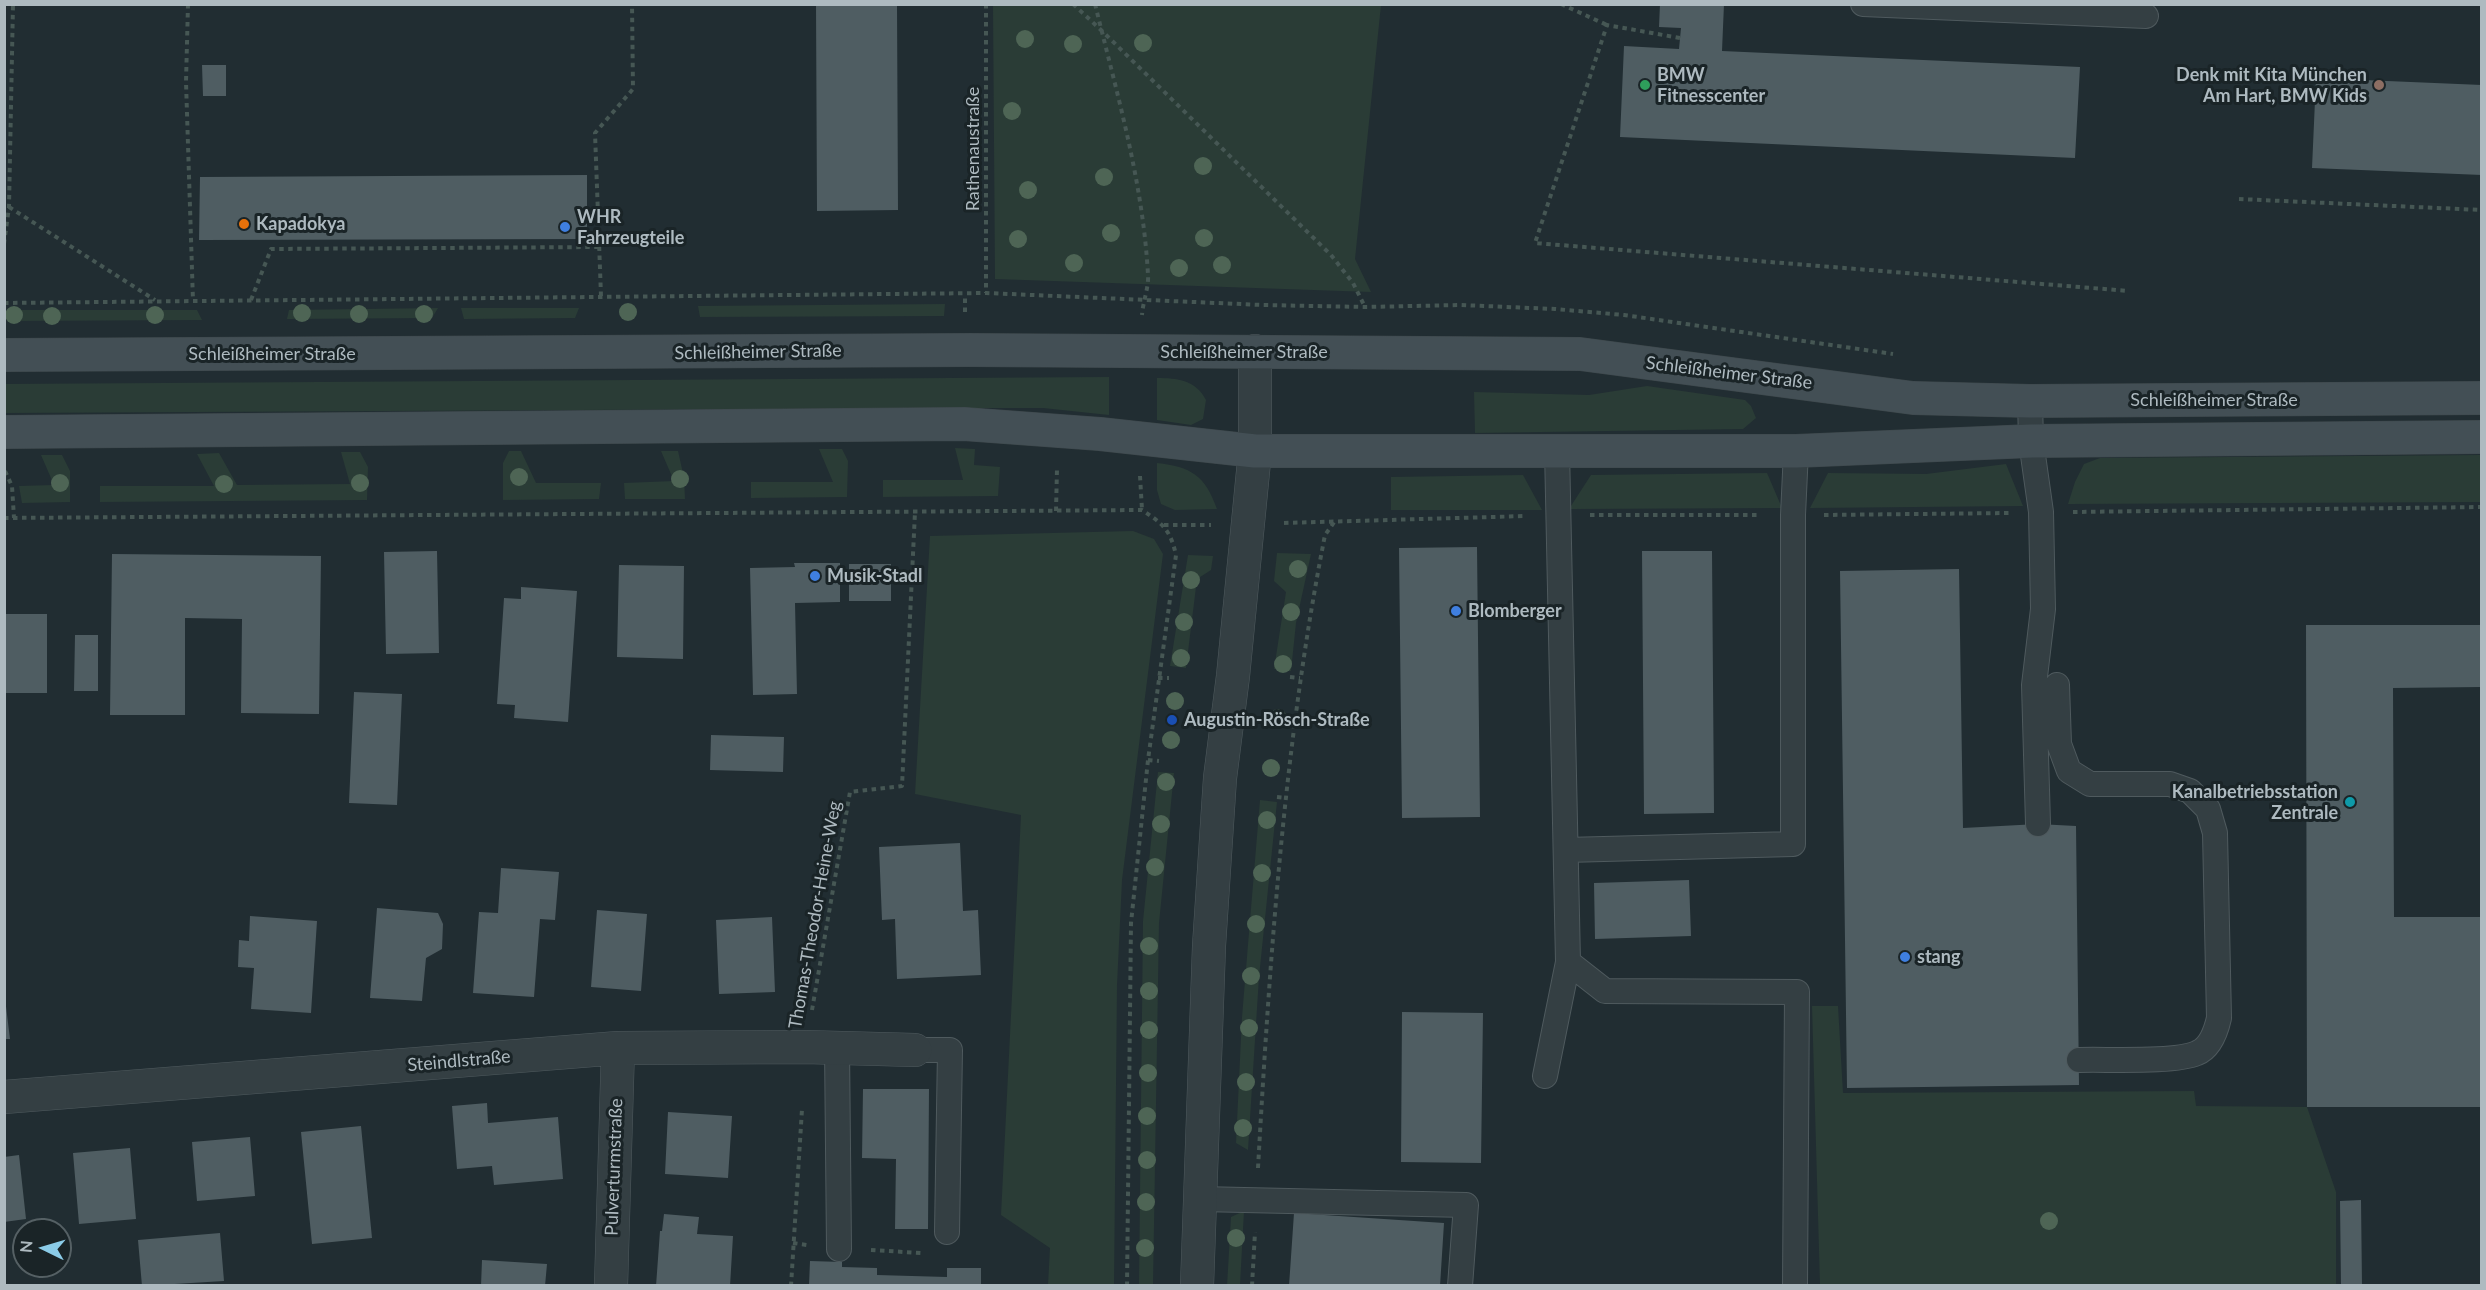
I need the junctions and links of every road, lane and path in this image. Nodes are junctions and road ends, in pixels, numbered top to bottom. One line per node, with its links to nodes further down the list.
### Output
1 (13, 4): 14 (path)
2 (188, 4): 25 (path)
3 (632, 4): 17 (path)
4 (986, 4): 19 (path, Rathenaustraße)
5 (1073, 4): 11 (path)
6 (1095, 4): 11 (path)
7 (1561, 4): 10 (path)
8 (1863, 4): 9 (lane)
9 (2146, 16)
10 (1607, 25): 12 (path); 18 (path)
11 (1101, 30): 22 (path); 27 (path)
12 (1680, 38)
13 (2239, 200): 15 (path)
14 (9, 207): 16 (path); 24 (path)
15 (2481, 210)
16 (4, 244)
17 (600, 247): 21 (path); 23 (path)
18 (2129, 291)
19 (986, 293): 20 (path); 22 (path)
20 (965, 294): 21 (path); 28 (path)
21 (602, 296): 23 (path)
22 (1143, 299): 27 (path)
23 (251, 300): 25 (path)
24 (156, 301): 25 (path); 26 (path)
25 (193, 301)
26 (4, 303)
27 (1365, 307): 31 (path)
28 (965, 313)
29 (1255, 351): 30 (main road, Schleißheimer Straße); 33 (main road, Schleißheimer Straße); 38 (street)
30 (4, 355)
31 (1898, 355)
32 (2481, 398): 33 (main road, Schleißheimer Straße)
33 (2030, 400): 36 (lane)
34 (4, 432): 38 (main road)
35 (2481, 437): 36 (main road)
36 (2031, 441): 39 (main road); 51 (lane)
37 (1557, 450): 38 (main road); 39 (main road); 57 (lane)
38 (1255, 451): 66 (street)
39 (1796, 451): 57 (lane)
40 (1057, 465): 42 (path)
41 (4, 470): 45 (path)
42 (1056, 511): 43 (path); 48 (path)
43 (915, 512): 45 (path); 59 (path, Thomas-Theodor-Heine-Weg)
44 (4, 518): 45 (path)
45 (14, 518)
46 (1335, 521): 50 (path)
47 (1290, 677): 50 (path)
48 (1158, 678): 49 (path); 52 (path)
49 (1168, 678)
50 (1300, 678): 55 (path)
51 (2045, 685): 56 (lane); 62 (lane)
52 (1148, 760): 53 (path); 74 (path)
53 (1159, 761)
54 (1277, 796): 55 (path)
55 (1287, 798): 67 (path)
56 (2038, 824)
57 (1566, 850): 58 (lane)
58 (1568, 962): 63 (lane); 78 (lane)
59 (821, 1047): 60 (street, Steindlstraße); 61 (street, Steindlstraße); 70 (lane)
60 (618, 1048): 64 (street, Steindlstraße); 72 (street, Pulverturmstraße)
61 (915, 1050): 68 (lane)
62 (2079, 1060)
63 (1545, 1076)
64 (4, 1097)
65 (802, 1104): 69 (path)
66 (1200, 1199): 67 (lane); 75 (street)
67 (1257, 1200): 76 (path); 77 (lane)
68 (947, 1232)
69 (793, 1243): 70 (path); 73 (path)
70 (839, 1249): 71 (path)
71 (930, 1253)
72 (611, 1286)
73 (791, 1286)
74 (1126, 1286)
75 (1197, 1286)
76 (1252, 1286)
77 (1460, 1286)
78 (1795, 1286)

